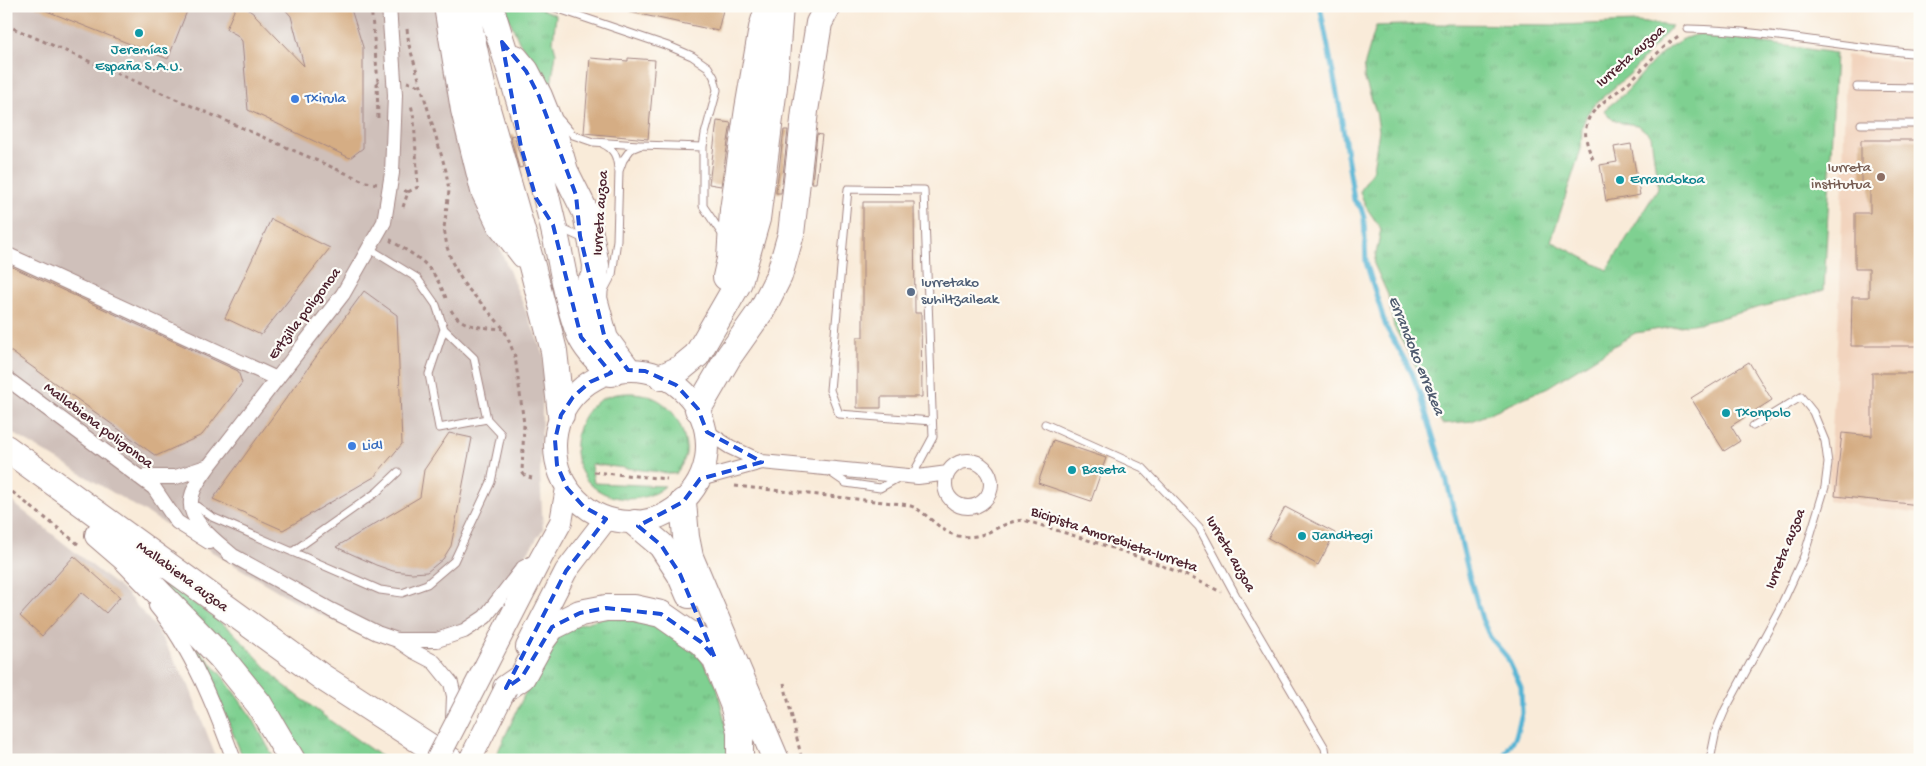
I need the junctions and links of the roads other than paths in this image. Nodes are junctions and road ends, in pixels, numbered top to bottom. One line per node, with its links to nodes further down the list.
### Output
1 (389, 6): 26 (street, Ertzilla poligonoa)
2 (490, 6): 12 (highway)
3 (759, 6): 24 (highway)
4 (769, 6): 30 (highway)
5 (774, 6): 30 (highway)
6 (780, 6): 30 (highway)
7 (785, 6): 30 (highway)
8 (552, 7): 21 (lane)
9 (825, 12): 37 (highway)
10 (456, 19): 35 (highway)
11 (1688, 29): 13 (lane, Iurreta auzoa)
12 (502, 42): 16 (highway); 23 (highway)
13 (1920, 54)
14 (1857, 87): 15 (lane)
15 (1920, 88)
16 (539, 96): 19 (lane); 25 (highway)
17 (1861, 124): 18 (lane)
18 (1920, 124)
19 (600, 142): 20 (lane); 22 (lane)
20 (642, 145): 21 (lane); 22 (lane, Iurreta auzoa)
21 (703, 147): 24 (lane)
22 (618, 171): 28 (lane, Iurreta auzoa)
23 (553, 225): 25 (lane); 31 (highway)
24 (722, 234): 30 (highway)
25 (586, 241): 28 (highway)
26 (370, 249): 29 (lane); 34 (street, Ertzilla poligonoa)
27 (6, 254): 34 (street, Ertzilla poligonoa)
28 (594, 302): 31 (highway)
29 (444, 329): 36 (lane); 36 (lane)
30 (713, 329): 32 (highway)
31 (620, 372): 32 (main road); 35 (main road)
32 (662, 377): 37 (main road)
33 (6, 378): 47 (street, Mallabiena poligonoa)
34 (276, 379): 44 (street)
35 (561, 415): 50 (main road)
36 (488, 419): 57 (lane)
37 (702, 421): 43 (street); 49 (main road)
38 (932, 421): 38 (lane); 48 (lane)
39 (1045, 424): 72 (lane, Iurreta auzoa)
40 (1753, 426): 73 (lane, Iurreta auzoa)
41 (6, 448): 63 (highway, Mallabiena auzoa)
42 (6, 457): 56 (highway)
43 (762, 462): 48 (street); 49 (street)
44 (209, 466): 47 (street); 52 (street)
45 (398, 472): 57 (lane)
46 (948, 473): 48 (street); 51 (street); 51 (street)
47 (138, 476): 58 (street, Mallabiena poligonoa)
48 (910, 477): 51 (street)
49 (700, 479): 53 (main road)
50 (567, 488): 54 (main road); 59 (main road)
51 (948, 495)
52 (190, 501): 57 (lane); 58 (street)
53 (684, 502): 55 (main road); 71 (highway)
54 (606, 519): 55 (main road); 62 (main road)
55 (634, 523): 61 (highway)
56 (87, 538): 65 (street); 66 (highway)
57 (292, 552)
58 (234, 557): 60 (street)
59 (541, 558): 60 (street); 64 (main road, bridge)
60 (397, 640): 64 (street)
61 (715, 658): 62 (highway); 70 (highway)
62 (506, 688): 69 (main road, bridge)
63 (360, 703): 68 (highway); 69 (highway)
64 (452, 729): 67 (main road, bridge)
65 (234, 760)
66 (292, 760)
67 (437, 760)
68 (450, 760)
69 (472, 760)
70 (740, 760)
71 (776, 760)
72 (1327, 760)
73 (1710, 760)

